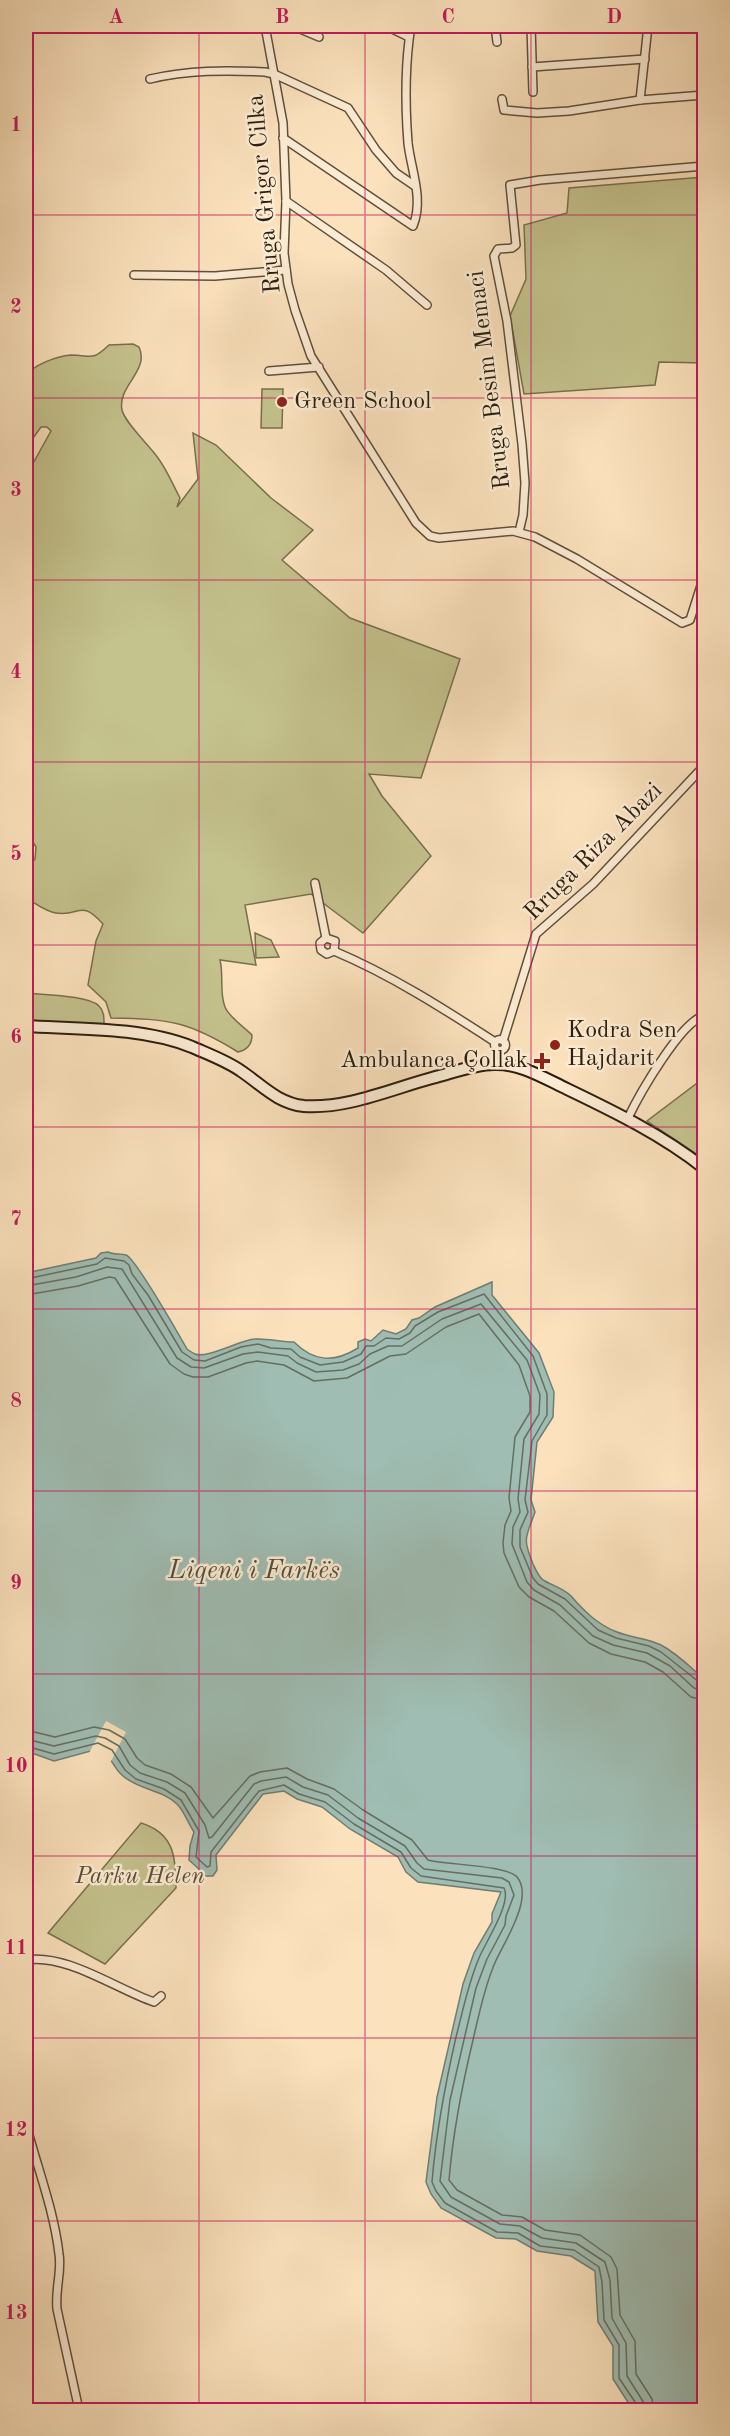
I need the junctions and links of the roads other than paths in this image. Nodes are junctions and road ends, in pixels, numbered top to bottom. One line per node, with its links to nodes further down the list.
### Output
1 (265, 26): 13 (street, Rruga Grigor Cilka)
2 (293, 26): 8 (street)
3 (386, 26): 9 (street)
4 (411, 26): 9 (street)
5 (495, 26): 10 (street)
6 (531, 26): 12 (street)
7 (648, 26): 11 (street)
8 (319, 37)
9 (409, 37): 21 (street)
10 (497, 42)
11 (645, 59): 12 (street); 18 (street)
12 (532, 67): 15 (street)
13 (274, 74): 14 (street); 19 (street, Rruga Grigor Cilka); 21 (street)
14 (150, 79)
15 (533, 92)
16 (705, 95): 18 (street)
17 (502, 99): 18 (street)
18 (640, 100)
19 (283, 138): 21 (street); 22 (street, Rruga Grigor Cilka)
20 (705, 166): 28 (street, Rruga Besim Memaci)
21 (415, 186)
22 (286, 201): 23 (street, Rruga Grigor Cilka); 25 (street)
23 (286, 270): 24 (street); 26 (street, Rruga Grigor Cilka)
24 (134, 275)
25 (427, 305)
26 (319, 367): 27 (street); 28 (street, Rruga Grigor Cilka)
27 (269, 371)
28 (519, 532): 29 (street)
29 (705, 576)
30 (705, 766): 36 (street, Rruga Riza Abazi)
31 (315, 884): 32 (street)
32 (326, 938): 33 (street); 33 (street)
33 (334, 951): 37 (street)
34 (705, 1016): 40 (street)
35 (26, 1026): 39 (street)
36 (503, 1041): 37 (street); 38 (street)
37 (495, 1042): 38 (street)
38 (500, 1051): 39 (street)
39 (501, 1064): 40 (street)
40 (628, 1118): 41 (street)
41 (705, 1168)
42 (26, 1960): 43 (street)
43 (161, 1996)
44 (26, 2124): 45 (street)
45 (79, 2410)

